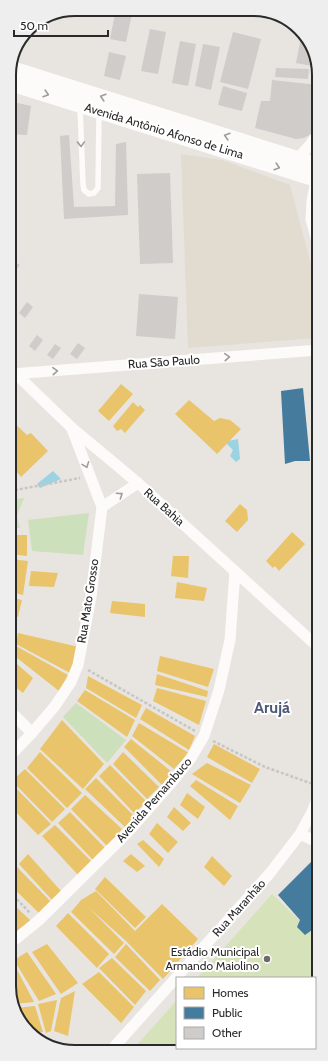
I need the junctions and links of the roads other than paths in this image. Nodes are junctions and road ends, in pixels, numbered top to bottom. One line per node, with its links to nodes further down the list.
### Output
1 (16, 70): 6 (main road, Avenida Antônio Afonso de Lima, one-way to 1)
2 (16, 85): 3 (main road, Avenida Antônio Afonso de Lima, one-way to 3)
3 (80, 105): 4 (main road, Avenida Antônio Afonso de Lima); 4 (lane, one-way to 4)
4 (99, 111): 6 (main road, Avenida Antônio Afonso de Lima)
5 (312, 142): 7 (street)
6 (255, 152): 7 (main road, Avenida Antônio Afonso de Lima); 9 (main road, Avenida Antônio Afonso de Lima, one-way to 9)
7 (298, 158): 8 (main road, Avenida Antônio Afonso de Lima)
8 (312, 162)
9 (312, 178)
10 (312, 201): 11 (street)
11 (312, 223)
12 (312, 350): 13 (street, Rua São Paulo, one-way to 12)
13 (16, 372)
14 (16, 376): 15 (street, Rua Bahia)
15 (72, 428): 16 (street, Rua Bahia); 17 (street, Rua Mato Grosso, one-way to 17)
16 (138, 483): 17 (street, one-way to 16); 18 (street, Rua Bahia)
17 (102, 508): 21 (street, Rua Mato Grosso)
18 (235, 571): 19 (street, Rua Bahia); 26 (street, Avenida Pernambuco)
19 (312, 642)
20 (16, 717): 21 (street)
21 (32, 733): 22 (street, Rua Mato Grosso)
22 (16, 750)
23 (312, 812): 24 (street, Rua Maranhão)
24 (300, 834): 25 (street); 27 (street, Rua Maranhão)
25 (312, 840)
26 (16, 939)
27 (177, 977)
28 (176, 978): 29 (street, Rua Maranhão)
29 (116, 1045)

